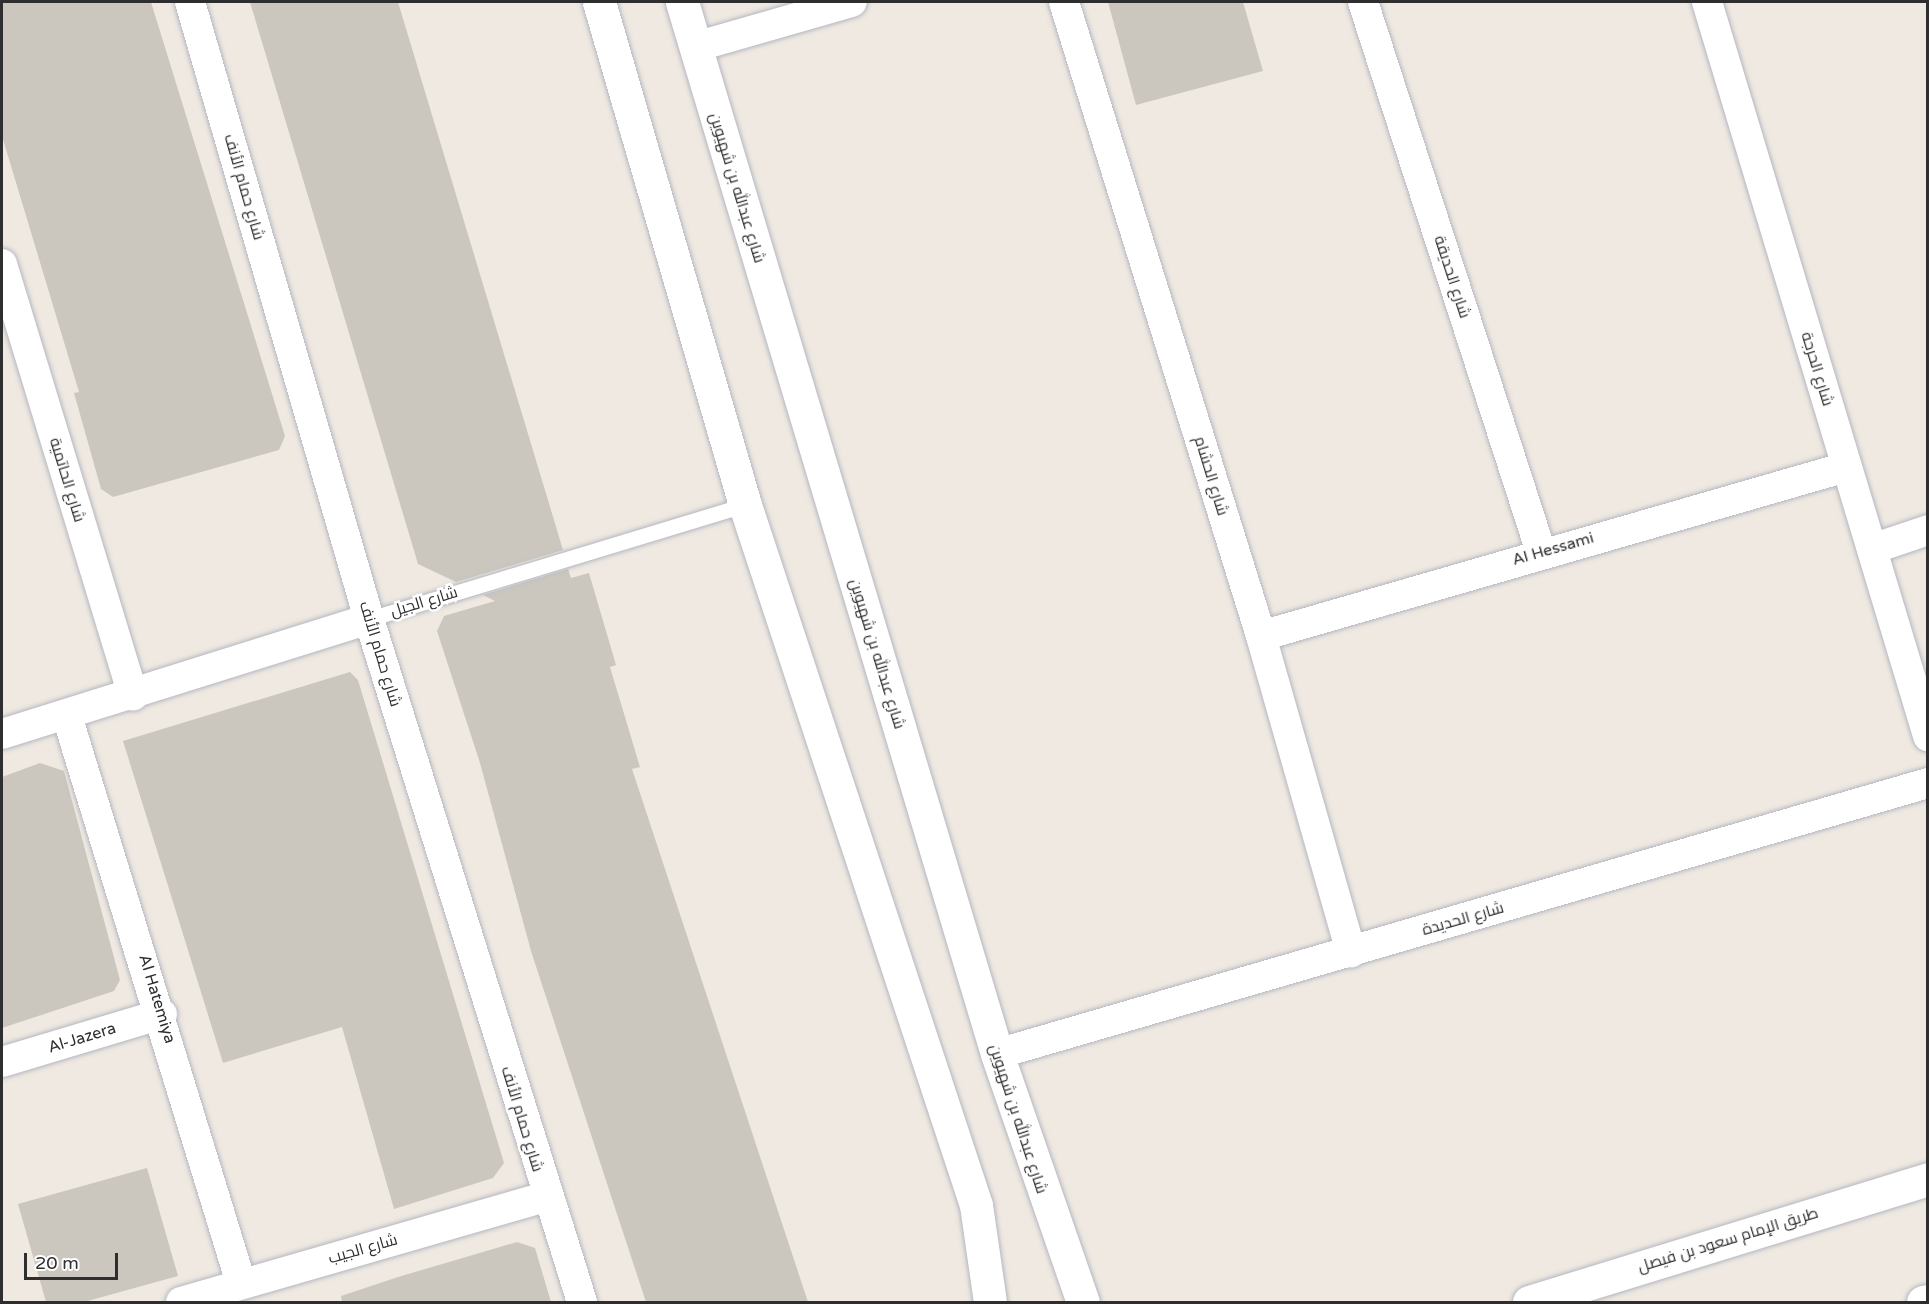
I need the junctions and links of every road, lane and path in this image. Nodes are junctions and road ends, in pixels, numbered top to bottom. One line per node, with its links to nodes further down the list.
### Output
1 (190, 2): 15 (street, شارع حمام الأنف)
2 (599, 2): 11 (street)
3 (682, 2): 8 (street, شارع عبدالله بن شهيوين)
4 (852, 2): 8 (street)
5 (1064, 2): 16 (street, شارع الحشام)
6 (1363, 2): 14 (street, شارع الحديقة)
7 (1707, 2): 10 (street, شارع الحرجة)
8 (695, 47): 24 (street, شارع عبدالله بن شهيوين)
9 (2, 264): 17 (street, شارع الحاتمية)
10 (1846, 467): 13 (street, شارع الحرجة); 14 (street, Al Hessami)
11 (745, 505): 15 (lane, شارع الجيل); 28 (street)
12 (1928, 530): 13 (street)
13 (1872, 549): 20 (street, شارع الحرجة)
14 (1541, 552): 16 (street, Al Hessami)
15 (369, 619): 17 (street, شارع الجيل); 27 (street, شارع حمام الأنف)
16 (1261, 636): 22 (street, شارع الحشام)
17 (133, 696): 18 (street, شارع الجيل)
18 (67, 716): 19 (street, شارع الجيل); 23 (street, Al Hatemiya)
19 (2, 734)
20 (1928, 735)
21 (1928, 783): 22 (street, شارع الحديدة)
22 (1351, 952): 24 (street, شارع الحديدة)
23 (162, 1014): 25 (street, Al-Jazera); 30 (street, Al Hatemiya)
24 (997, 1054): 29 (street, شارع عبدالله بن شهيوين)
25 (2, 1062)
26 (1928, 1179): 37 (street, طريق الإمام سعود بن فيصل)
27 (545, 1197): 30 (street, شارع الجيب); 32 (street, شارع حمام الأنف)
28 (981, 1234): 33 (street); 34 (street)
29 (1061, 1247): 35 (street); 36 (street, شارع عبدالله بن شهيوين)
30 (241, 1283): 31 (street, شارع الجيب)
31 (181, 1302)
32 (582, 1302)
33 (990, 1302)
34 (1015, 1302)
35 (1060, 1302)
36 (1083, 1302)
37 (1529, 1302)

